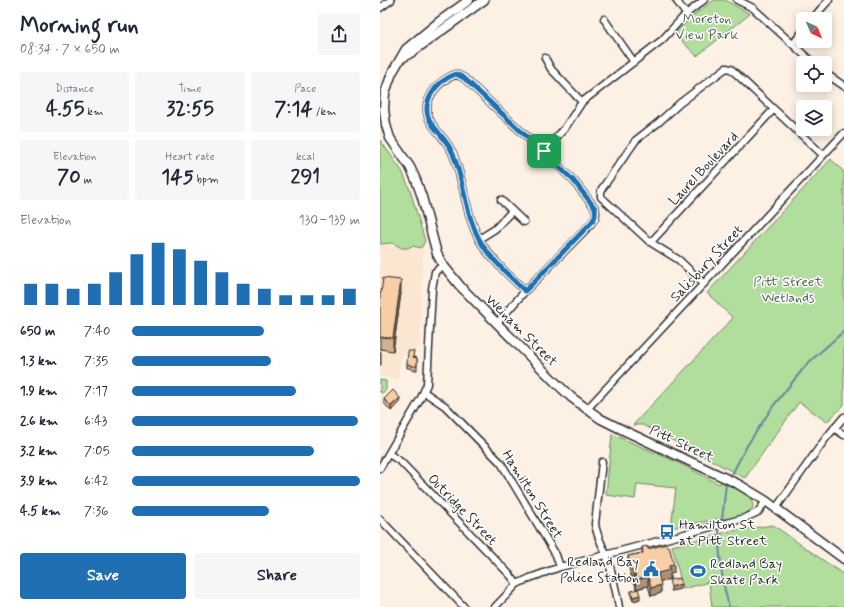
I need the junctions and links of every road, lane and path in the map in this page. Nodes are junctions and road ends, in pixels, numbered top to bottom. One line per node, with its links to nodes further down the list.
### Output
1 (390, 0): 8 (street)
2 (469, 0): 16 (street, Weinam Street)
3 (484, 0): 16 (street)
4 (676, 0): 10 (street)
5 (704, 0): 10 (street)
6 (737, 0): 13 (street)
7 (829, 0): 9 (street)
8 (380, 8)
9 (818, 12)
10 (686, 14): 17 (street)
11 (604, 19): 17 (street)
12 (796, 40): 13 (street)
13 (793, 44): 14 (street)
14 (806, 56)
15 (545, 58): 21 (street)
16 (400, 59): 20 (street, Weinam Street)
17 (634, 62): 21 (street)
18 (832, 78): 19 (street)
19 (844, 86)
20 (383, 93): 25 (street, Weinam Street)
21 (582, 102): 26 (street)
22 (773, 110): 27 (street); 32 (street, Laurel Boulevard); 32 (street)
23 (380, 123): 25 (street)
24 (844, 133): 27 (street, Salisbury Street)
25 (390, 138): 33 (street, Weinam Street)
26 (544, 151): 31 (street); 35 (street)
27 (823, 155): 34 (street, Salisbury Street)
28 (501, 200): 29 (street)
29 (512, 210): 30 (street); 31 (street)
30 (524, 222)
31 (479, 239): 35 (street)
32 (651, 242): 34 (street)
33 (443, 265): 36 (street, Weinam Street); 37 (street)
34 (704, 284): 38 (street, Salisbury Street)
35 (525, 291): 36 (street)
36 (497, 323): 38 (street, Weinam Street)
37 (424, 392): 42 (street); 50 (street, Hamilton Street)
38 (587, 409): 45 (street, Pitt Street)
39 (844, 417): 40 (street)
40 (834, 428): 41 (street); 46 (street)
41 (844, 435)
42 (389, 454): 44 (street); 51 (street, Outridge Street)
43 (602, 462): 48 (street)
44 (380, 468)
45 (766, 500): 46 (street); 48 (street)
46 (776, 508): 49 (street)
47 (380, 519): 52 (street)
48 (606, 555): 50 (street); 54 (street)
49 (844, 559)
50 (560, 567): 51 (street)
51 (517, 584): 53 (street)
52 (464, 607)
53 (495, 607)
54 (619, 607)

